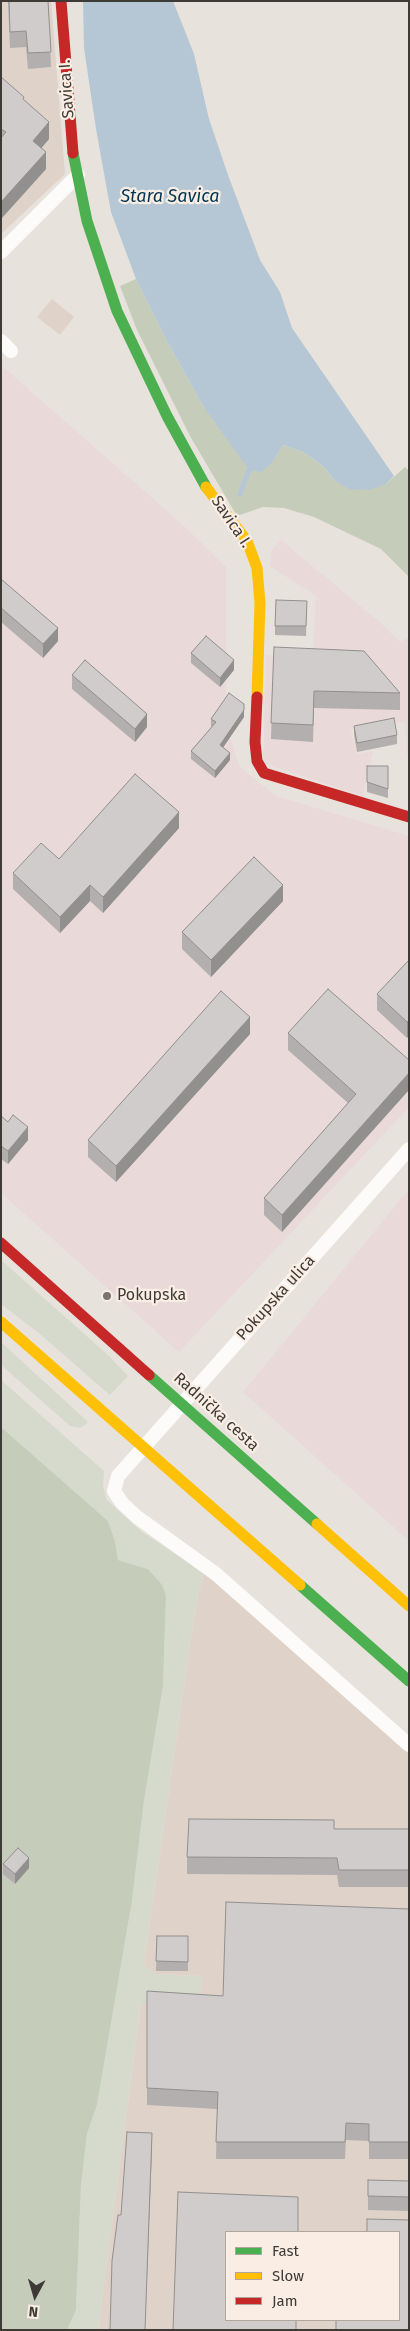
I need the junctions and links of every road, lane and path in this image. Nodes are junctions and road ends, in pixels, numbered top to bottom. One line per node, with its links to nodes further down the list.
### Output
1 (61, 1): 2 (main road, Savica I.)
2 (78, 175): 3 (street); 4 (main road, Savica I.)
3 (1, 252)
4 (409, 817)
5 (409, 1149): 8 (street, Pokupska ulica)
6 (1, 1243): 8 (main road, Radnička cesta)
7 (1, 1322): 9 (main road)
8 (182, 1403): 9 (street, Pokupska ulica); 10 (main road, Radnička cesta)
9 (143, 1446): 11 (main road); 12 (street, Pokupska ulica)
10 (409, 1606)
11 (409, 1681)
12 (409, 1745)

